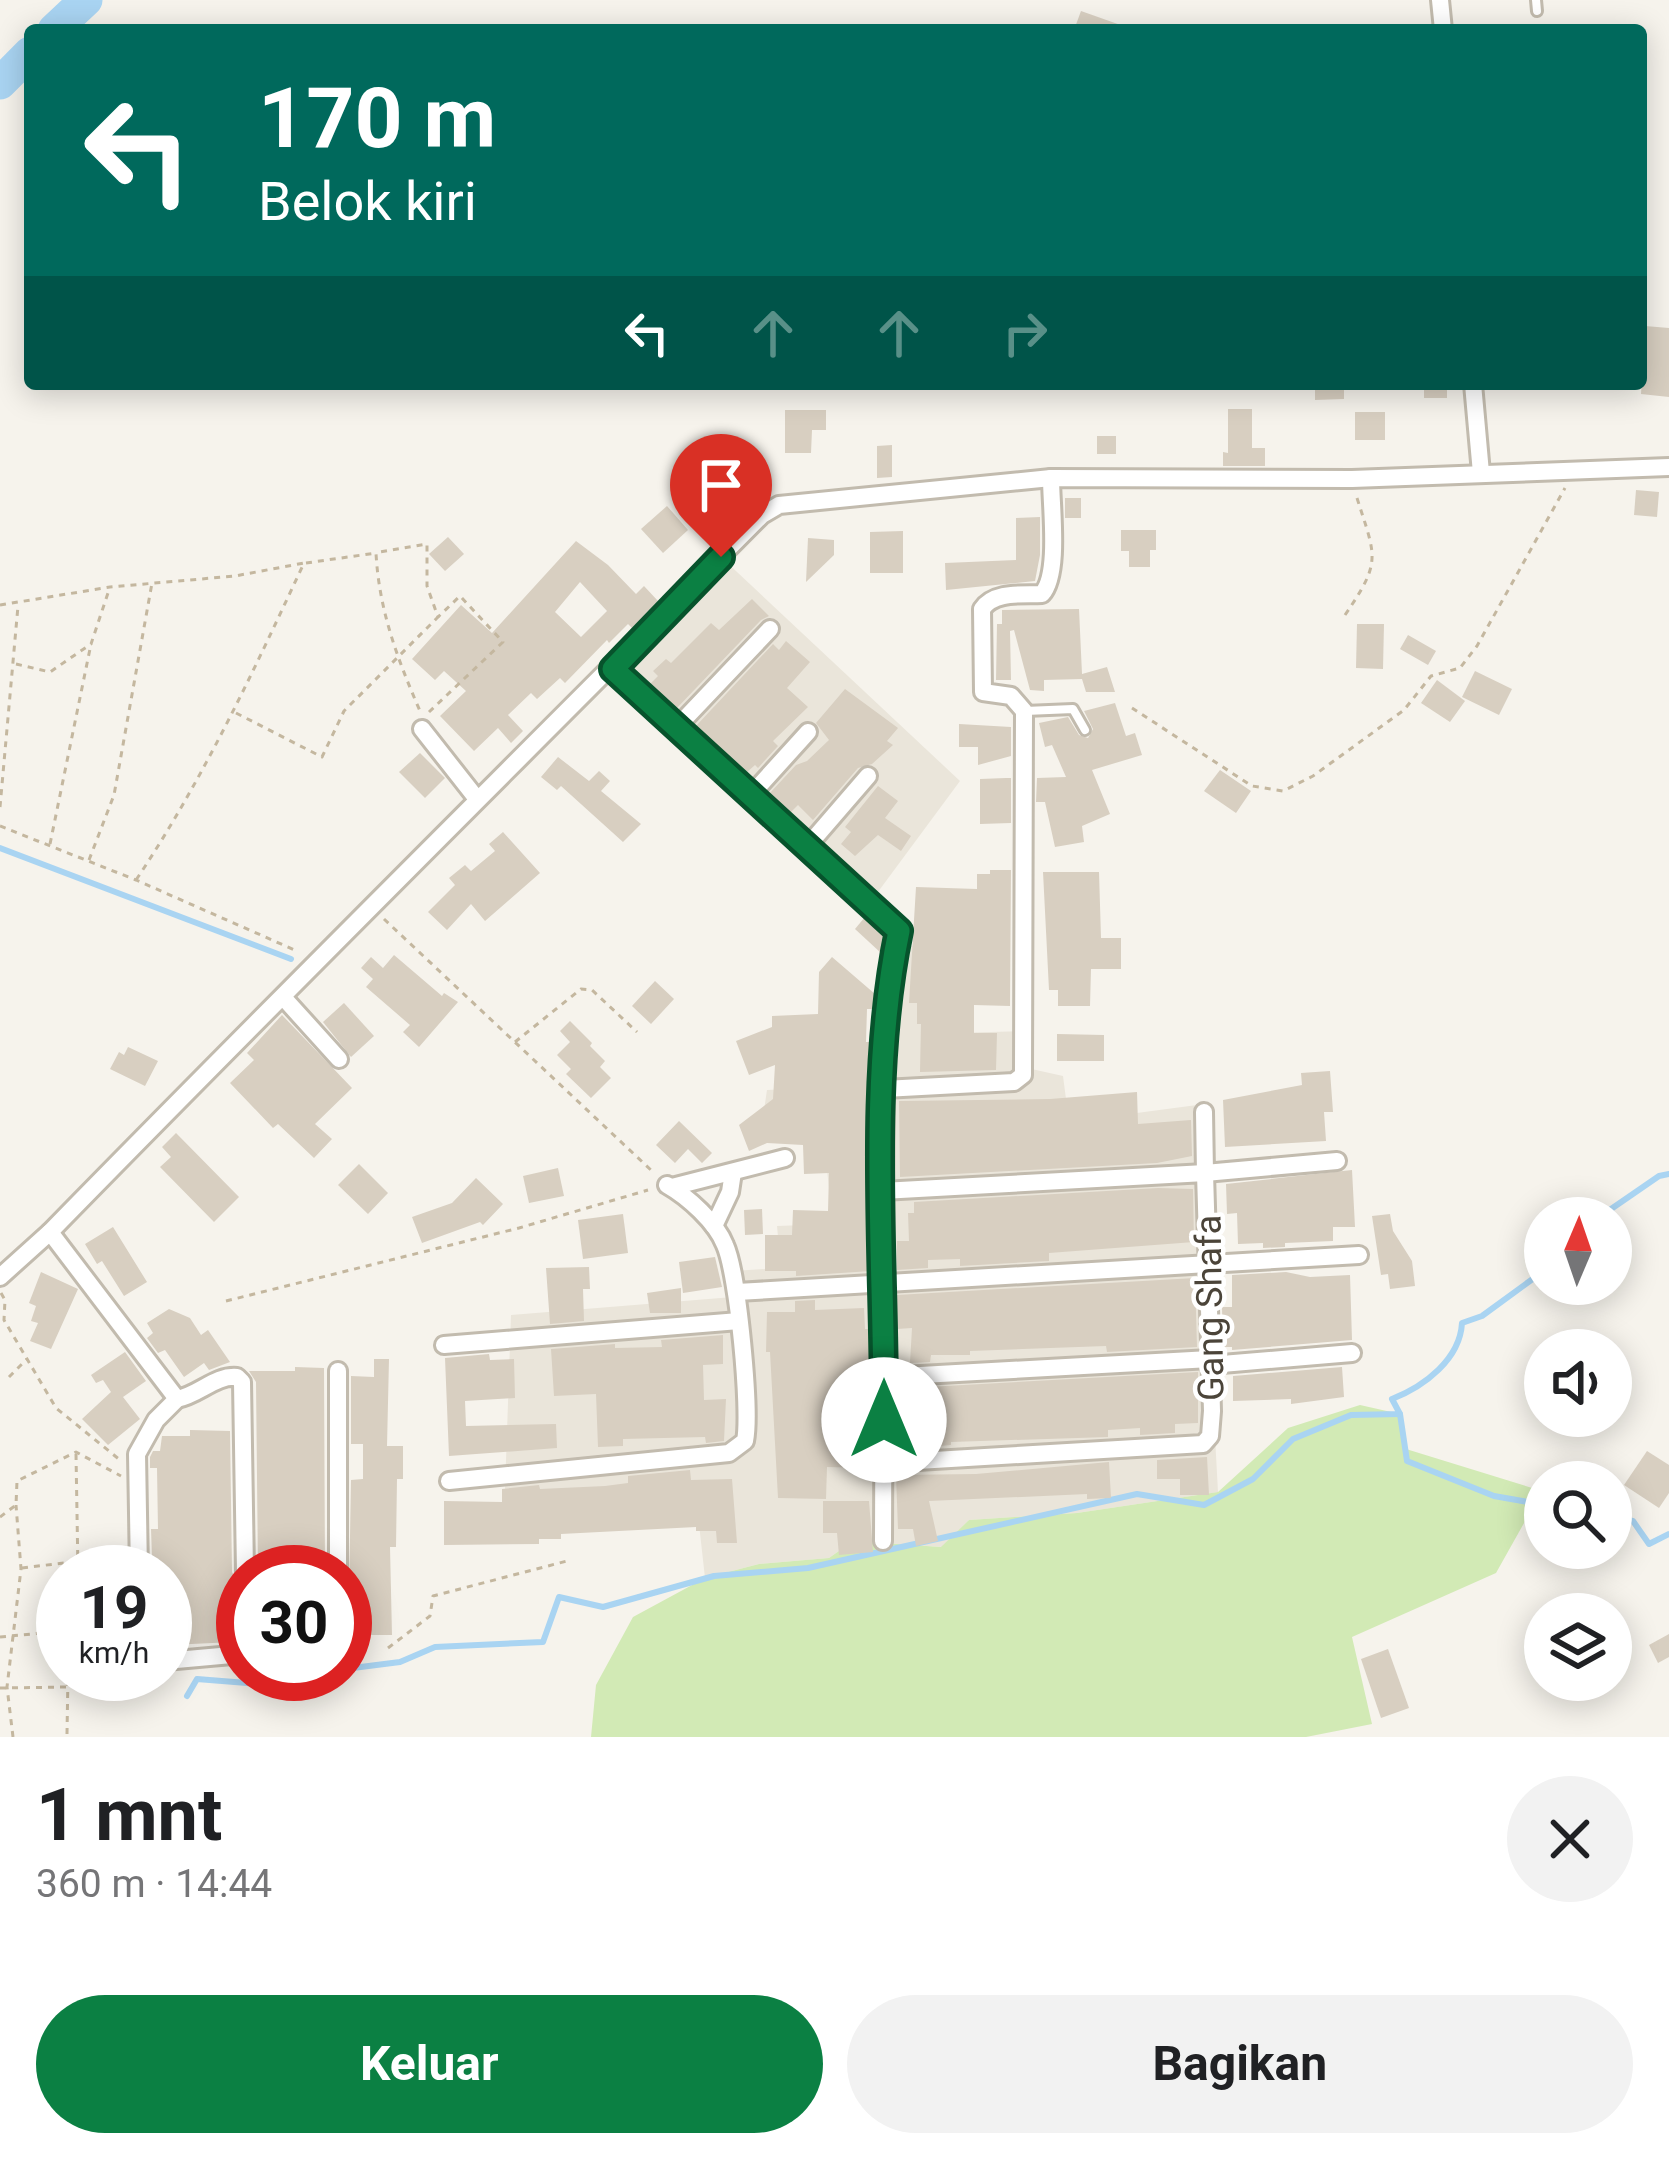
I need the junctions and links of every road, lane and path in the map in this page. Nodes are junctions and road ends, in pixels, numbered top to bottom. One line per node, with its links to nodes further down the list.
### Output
1 (1473, 390): 4 (street)
2 (1669, 466): 3 (street)
3 (1575, 471): 4 (street); 20 (path)
4 (1480, 472): 6 (street)
5 (1051, 478): 6 (street); 19 (street); 21 (street)
6 (1352, 479): 13 (path)
7 (376, 553): 8 (path); 14 (path); 17 (path)
8 (304, 563): 9 (path); 22 (path)
9 (152, 582): 10 (path); 34 (path)
10 (110, 586): 11 (path); 16 (path)
11 (18, 604): 12 (path); 18 (path)
12 (0, 605)
13 (1345, 615)
14 (438, 616): 17 (path); 17 (path)
15 (770, 629): 23 (street)
16 (91, 644): 18 (path); 32 (path)
17 (397, 657): 22 (path)
18 (15, 664): 30 (path)
19 (613, 669): 23 (street); 29 (street)
20 (1132, 708)
21 (1024, 711): 25 (lane); 42 (street)
22 (235, 712): 35 (path)
23 (676, 728): 28 (street)
24 (422, 729): 29 (street)
25 (1085, 730)
26 (808, 732): 28 (street)
27 (868, 776): 33 (street)
28 (750, 796): 33 (street)
29 (477, 799): 36 (street)
30 (0, 807)
31 (0, 826): 32 (path)
32 (50, 846): 34 (path)
33 (805, 849): 42 (street)
34 (88, 861): 35 (path)
35 (136, 880): 37 (path)
36 (372, 908): 37 (street); 40 (path)
37 (318, 961): 38 (street)
38 (283, 997): 41 (street); 51 (street)
39 (638, 1032): 40 (path)
40 (513, 1043): 48 (path)
41 (339, 1059)
42 (884, 1089): 49 (street)
43 (1204, 1112): 47 (street)
44 (785, 1157): 46 (street)
45 (1337, 1161): 47 (street)
46 (733, 1172): 48 (street); 50 (street)
47 (1205, 1172): 49 (street, Gang Shafa); 53 (street, Gang Shafa)
48 (669, 1186): 50 (street); 58 (path)
49 (882, 1191): 55 (street)
50 (714, 1226): 57 (street)
51 (50, 1232): 54 (street); 67 (street)
52 (1359, 1255): 53 (street)
53 (1209, 1262): 55 (street); 63 (street, Gang Shafa)
54 (0, 1277)
55 (884, 1286): 57 (street); 66 (street)
56 (0, 1292): 62 (path)
57 (737, 1292): 59 (street)
58 (226, 1301)
59 (739, 1321): 60 (street); 71 (street)
60 (443, 1345)
61 (1352, 1353): 63 (street)
62 (29, 1358): 65 (path); 70 (path)
63 (1210, 1362): 66 (street); 69 (street, Gang Shafa)
64 (338, 1371): 78 (street)
65 (9, 1377)
66 (885, 1377): 69 (street)
67 (177, 1399): 70 (street); 77 (street)
68 (76, 1452): 70 (path); 72 (path); 75 (path)
69 (884, 1463): 74 (street)
70 (135, 1477): 76 (street)
71 (449, 1481)
72 (16, 1505): 73 (path); 81 (path)
73 (0, 1517)
74 (884, 1541)
75 (79, 1545)
76 (138, 1545)
77 (244, 1545)
78 (338, 1545)
79 (567, 1561): 85 (path)
80 (36, 1567): 81 (path)
81 (21, 1569): 83 (path)
82 (36, 1634): 83 (path)
83 (15, 1636): 84 (path); 86 (path)
84 (0, 1637)
85 (388, 1648)
86 (8, 1687): 87 (path); 88 (path); 91 (path)
87 (36, 1687)
88 (0, 1688)
89 (68, 1701): 90 (path)
90 (67, 1734)
91 (13, 1736)

